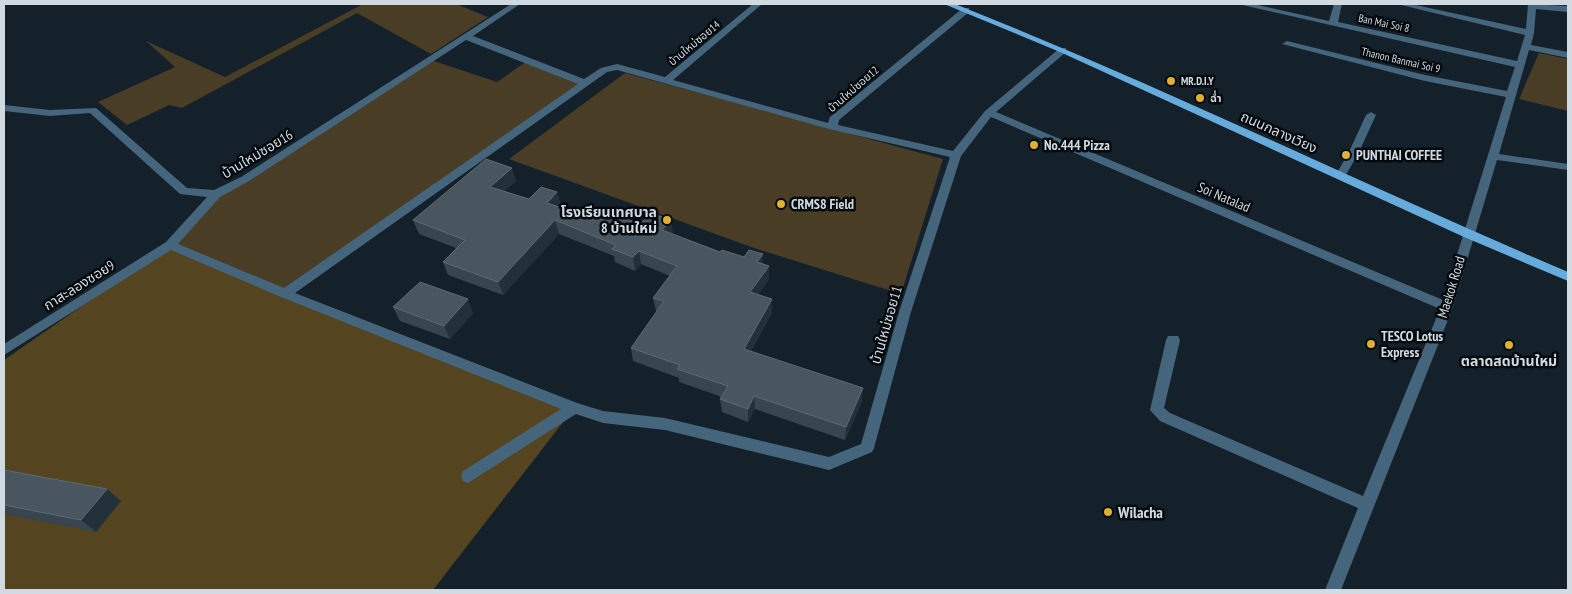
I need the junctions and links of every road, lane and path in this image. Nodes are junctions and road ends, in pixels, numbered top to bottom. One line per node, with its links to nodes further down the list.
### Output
1 (516, 4): 12 (street, บ้านใหม่ซอย16)
2 (758, 4): 18 (street, บ้านใหม่ซอย14)
3 (948, 4): 9 (main road, ถนนกลางเวียง)
4 (1242, 4): 10 (street, Ban Mai Soi 8)
5 (1338, 4): 10 (street)
6 (1401, 4): 11 (street)
7 (1532, 5): 8 (street); 11 (street, Maekok Road)
8 (1568, 8)
9 (966, 10): 15 (main road, ถนนกลางเวียง); 24 (street, บ้านใหม่ซอย12)
10 (1333, 23): 17 (street, Ban Mai Soi 8)
11 (1530, 33): 14 (street, Maekok Road)
12 (467, 37): 19 (street); 29 (street, บ้านใหม่ซอย16)
13 (1287, 44): 20 (street, Thanon Banmai Soi 9)
14 (1526, 47): 16 (street); 17 (street, Maekok Road)
15 (1063, 50): 22 (street, บ้านใหม่ซอย11); 28 (main road, ถนนกลางเวียง)
16 (1568, 55)
17 (1520, 65): 20 (street, Maekok Road)
18 (668, 80): 19 (street); 24 (street)
19 (586, 83): 33 (street)
20 (1511, 95): 26 (street, Maekok Road)
21 (4, 108): 29 (street, บ้านใหม่ซอย16)
22 (989, 113): 25 (street, บ้านใหม่ซอย11); 34 (street, Soi Natalad)
23 (1371, 114): 28 (street)
24 (833, 127): 25 (street, บ้านใหม่ซอย12)
25 (956, 155): 37 (street, บ้านใหม่ซอย11)
26 (1492, 156): 27 (street); 30 (street, Maekok Road)
27 (1568, 167)
28 (1340, 176): 30 (main road, ถนนกลางเวียง)
29 (216, 194): 31 (street, กาสะลองซอย9)
30 (1468, 234): 32 (main road, ถนนกลางเวียง); 34 (street, Maekok Road)
31 (170, 245): 33 (street); 36 (street, กาสะลองซอย9)
32 (1568, 277)
33 (285, 294): 37 (street)
34 (1447, 307): 39 (street, Maekok Road)
35 (1173, 340): 39 (street)
36 (4, 350)
37 (574, 408): 38 (street)
38 (468, 476)
39 (1368, 505): 40 (street, Maekok Road)
40 (1333, 590)

